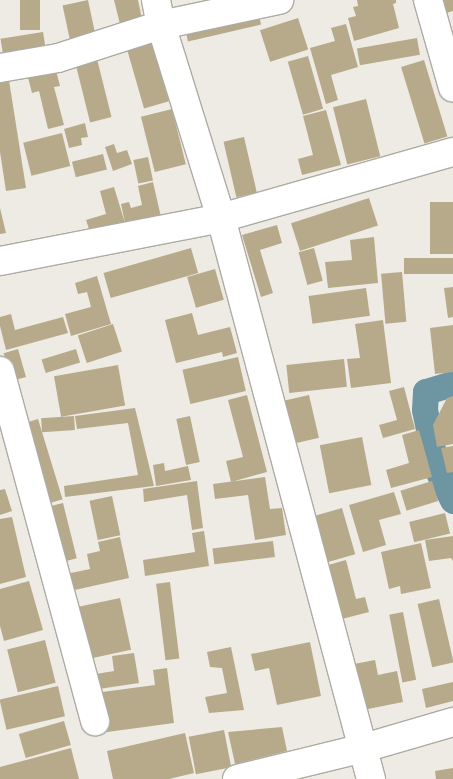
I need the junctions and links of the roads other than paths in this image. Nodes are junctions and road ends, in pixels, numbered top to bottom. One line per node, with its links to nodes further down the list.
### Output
1 (279, 0): 3 (street)
2 (428, 0): 5 (street)
3 (159, 12): 4 (street); 7 (street)
4 (0, 68)
5 (453, 88)
6 (453, 152): 7 (street)
7 (221, 218): 8 (street); 12 (street)
8 (0, 261)
9 (0, 371): 10 (street)
10 (95, 721)
11 (453, 722): 12 (street)
12 (364, 748): 13 (street); 14 (street)
13 (237, 779)
14 (371, 779)

